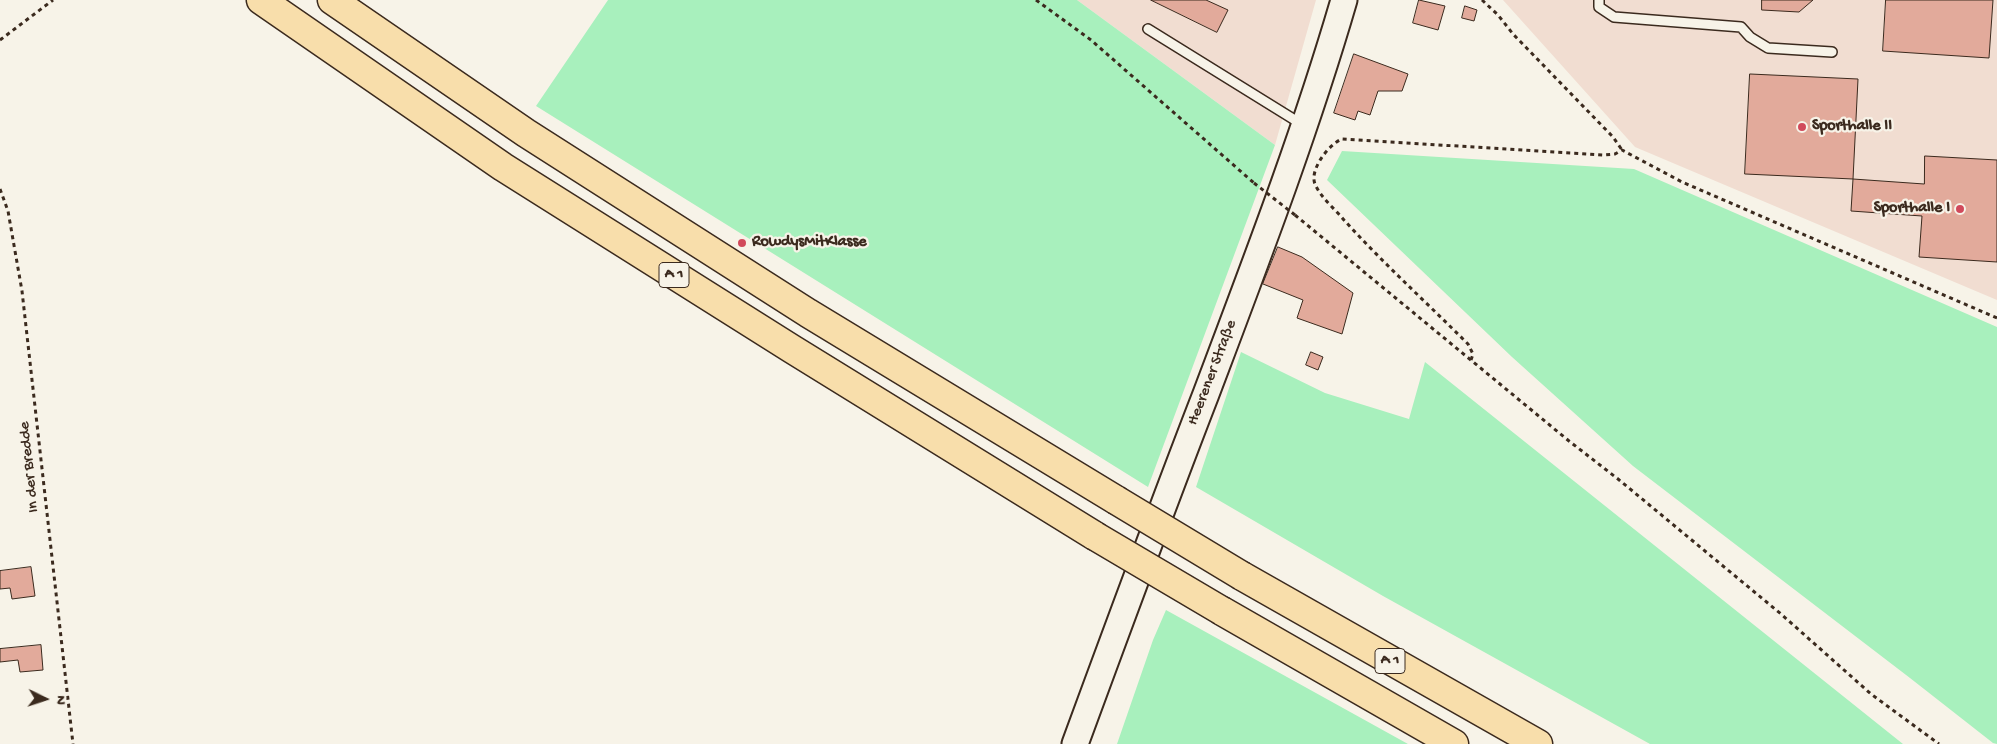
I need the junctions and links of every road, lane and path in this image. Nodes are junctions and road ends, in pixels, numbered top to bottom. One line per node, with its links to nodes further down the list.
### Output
1 (53, 0): 9 (path)
2 (261, 0): 18 (highway, A 1, bridge)
3 (332, 0): 19 (highway, A 1, bridge)
4 (1036, 0): 15 (path, bridge)
5 (1344, 0): 11 (main road, Heerener Straße)
6 (1482, 0): 12 (path)
7 (1599, 0): 10 (lane)
8 (1148, 29): 11 (lane)
9 (0, 40)
10 (1832, 52)
11 (1304, 125): 17 (main road, Heerener Straße)
12 (1622, 150): 14 (path); 15 (path)
13 (0, 189): 16 (path, In der Bredde)
14 (1997, 318)
15 (1471, 360): 20 (path)
16 (74, 744)
17 (1075, 744)
18 (1454, 744)
19 (1538, 744)
20 (1939, 744)

